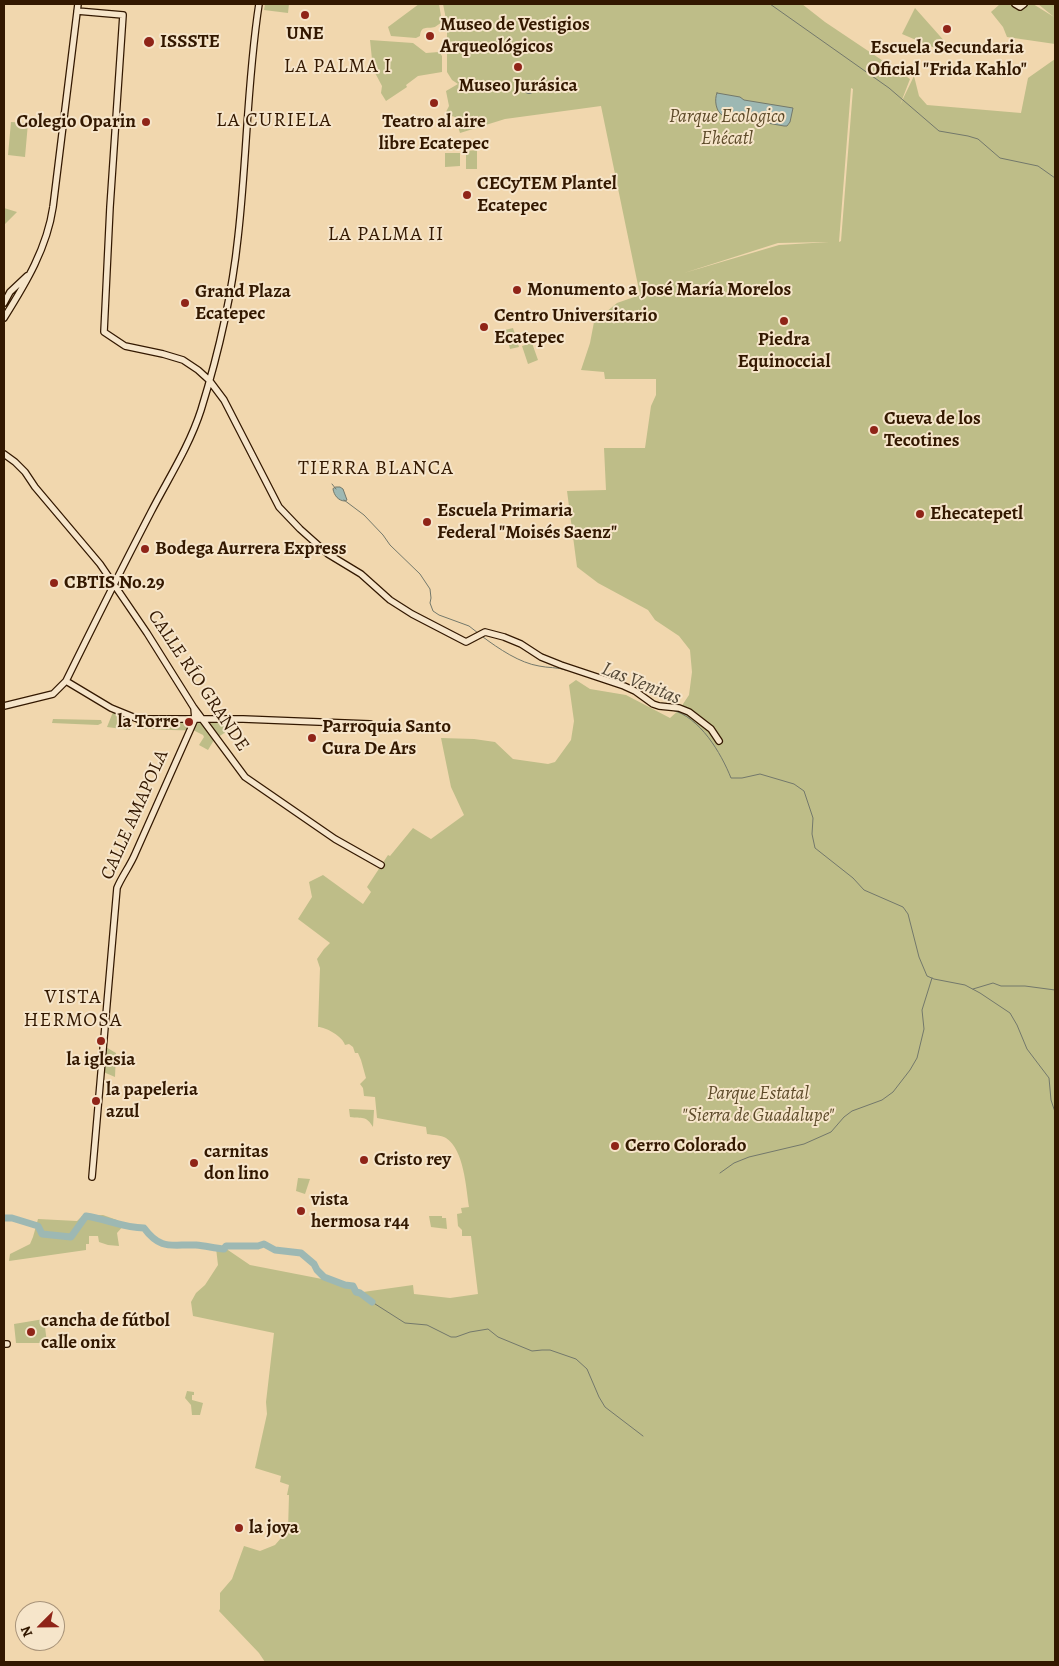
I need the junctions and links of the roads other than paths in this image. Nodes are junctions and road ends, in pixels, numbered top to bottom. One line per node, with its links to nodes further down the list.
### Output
1 (259, 4): 8 (main road)
2 (1015, 4): 3 (main road)
3 (1024, 4)
4 (78, 7): 5 (main road); 8 (main road)
5 (31, 273): 6 (main road); 7 (main road)
6 (4, 303)
7 (4, 318)
8 (209, 380): 10 (main road); 17 (main road)
9 (4, 454): 10 (main road, CALLE RÍO GRANDE)
10 (114, 583): 11 (main road); 13 (main road, CALLE RÍO GRANDE)
11 (66, 681): 12 (main road); 14 (main road)
12 (4, 706)
13 (194, 708): 14 (main road, CALLE AMAPOLA); 15 (main road, CALLE RÍO GRANDE)
14 (195, 719): 15 (main road); 19 (main road, CALLE AMAPOLA)
15 (204, 720): 16 (main road); 18 (main road, CALLE RÍO GRANDE)
16 (370, 724)
17 (719, 741)
18 (382, 865)
19 (92, 1177)

